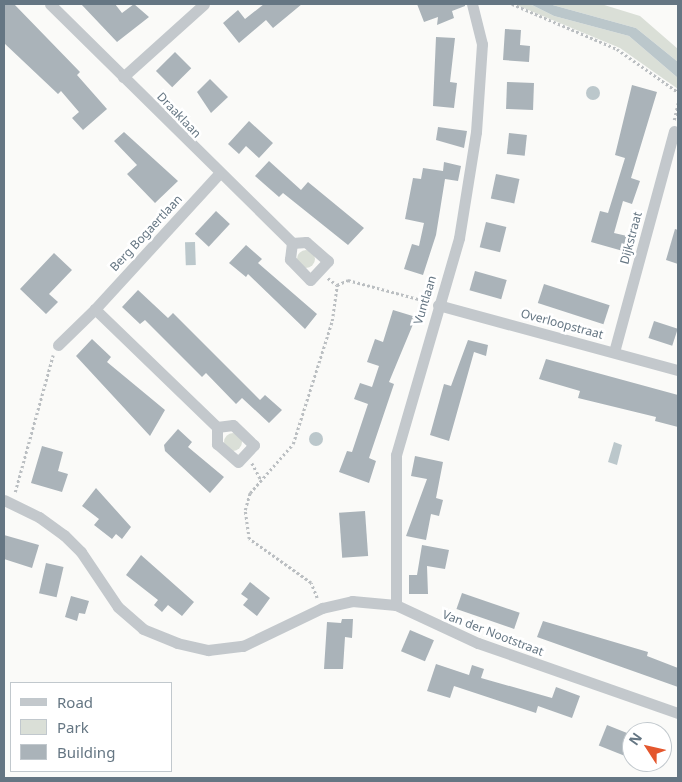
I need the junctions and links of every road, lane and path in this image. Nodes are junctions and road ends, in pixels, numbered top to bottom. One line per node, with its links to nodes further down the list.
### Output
1 (50, 4): 5 (street, Draaklaan)
2 (204, 4): 5 (street)
3 (472, 4): 13 (street, Vuntlaan)
4 (512, 4): 6 (path)
5 (123, 77): 9 (street, Draaklaan)
6 (678, 92)
7 (678, 102): 8 (path)
8 (674, 131): 16 (street, Dijkstraat)
9 (218, 175): 10 (street, Draaklaan); 14 (street, Berg Bogaertlaan)
10 (292, 243): 11 (street, Draaklaan); 11 (street)
11 (319, 271): 12 (path)
12 (337, 285): 13 (path); 20 (path)
13 (438, 305): 16 (street, Overloopstraat); 22 (street, Vuntlaan)
14 (94, 309): 15 (street, Berg Bogaertlaan); 18 (street)
15 (58, 344): 21 (path)
16 (614, 352): 17 (street, Overloopstraat)
17 (678, 370)
18 (217, 427): 19 (street); 19 (street)
19 (245, 454): 20 (path)
20 (261, 480): 23 (path)
21 (8, 502): 23 (street, Van der Nootstraat)
22 (396, 605): 23 (street, Van der Nootstraat); 24 (street, Van der Nootstraat)
23 (322, 608)
24 (678, 713)

